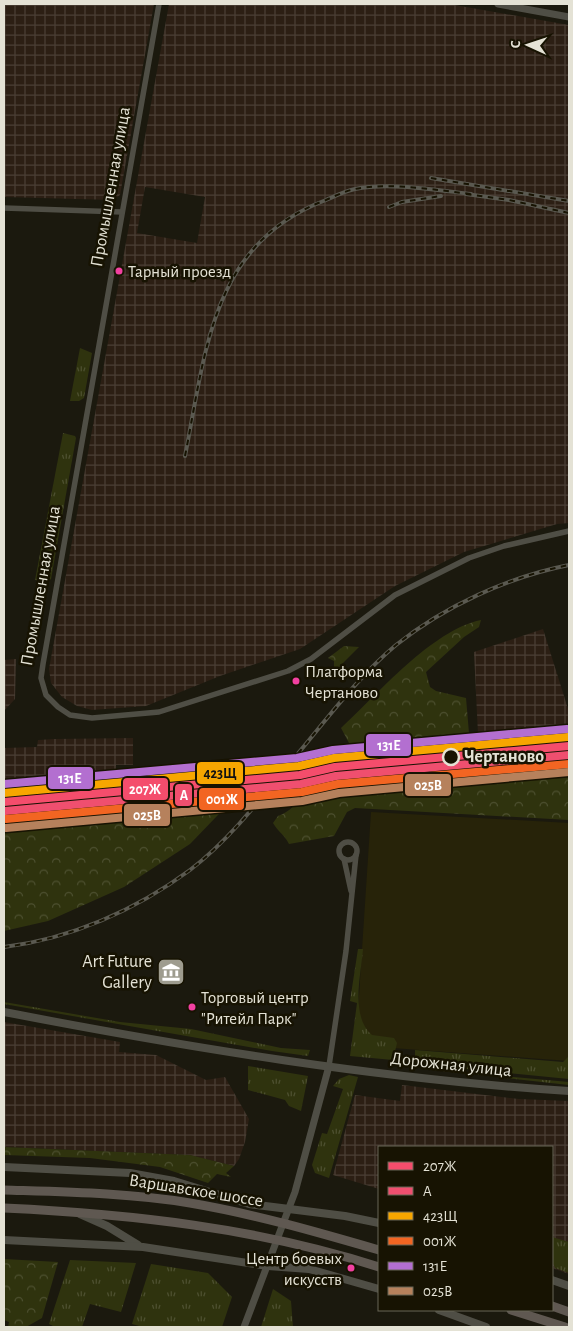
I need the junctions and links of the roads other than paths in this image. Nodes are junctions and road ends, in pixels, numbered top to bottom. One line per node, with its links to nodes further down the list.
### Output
1 (159, 4): 5 (street, Промышленная улица)
2 (498, 4): 3 (street)
3 (569, 17)
4 (4, 208): 5 (street)
5 (122, 212): 6 (street, Промышленная улица)
6 (569, 531)
7 (356, 855): 8 (street); 8 (street); 9 (street)
8 (344, 859): 9 (street)
9 (352, 896): 11 (street)
10 (4, 1012): 11 (main road, Дорожная улица)
11 (329, 1066): 12 (main road, Дорожная улица); 16 (street)
12 (569, 1091)
13 (4, 1167): 16 (main road)
14 (4, 1190): 18 (main road, Варшавское шоссе)
15 (4, 1208): 17 (main road, Варшавское шоссе)
16 (288, 1210): 18 (street); 19 (main road)
17 (73, 1212): 21 (main road, Варшавское шоссе); 22 (main road)
18 (284, 1222): 21 (street); 23 (main road, Варшавское шоссе)
19 (378, 1223)
20 (4, 1240): 22 (main road)
21 (277, 1240): 24 (street); 25 (main road, Варшавское шоссе)
22 (143, 1247): 24 (main road)
23 (378, 1250)
24 (268, 1266): 28 (main road); 33 (street)
25 (378, 1267)
26 (553, 1280): 27 (main road)
27 (569, 1286)
28 (378, 1287)
29 (553, 1306): 32 (main road)
30 (442, 1311): 34 (main road)
31 (514, 1311): 35 (main road)
32 (569, 1312)
33 (244, 1327)
34 (486, 1327)
35 (565, 1327)

